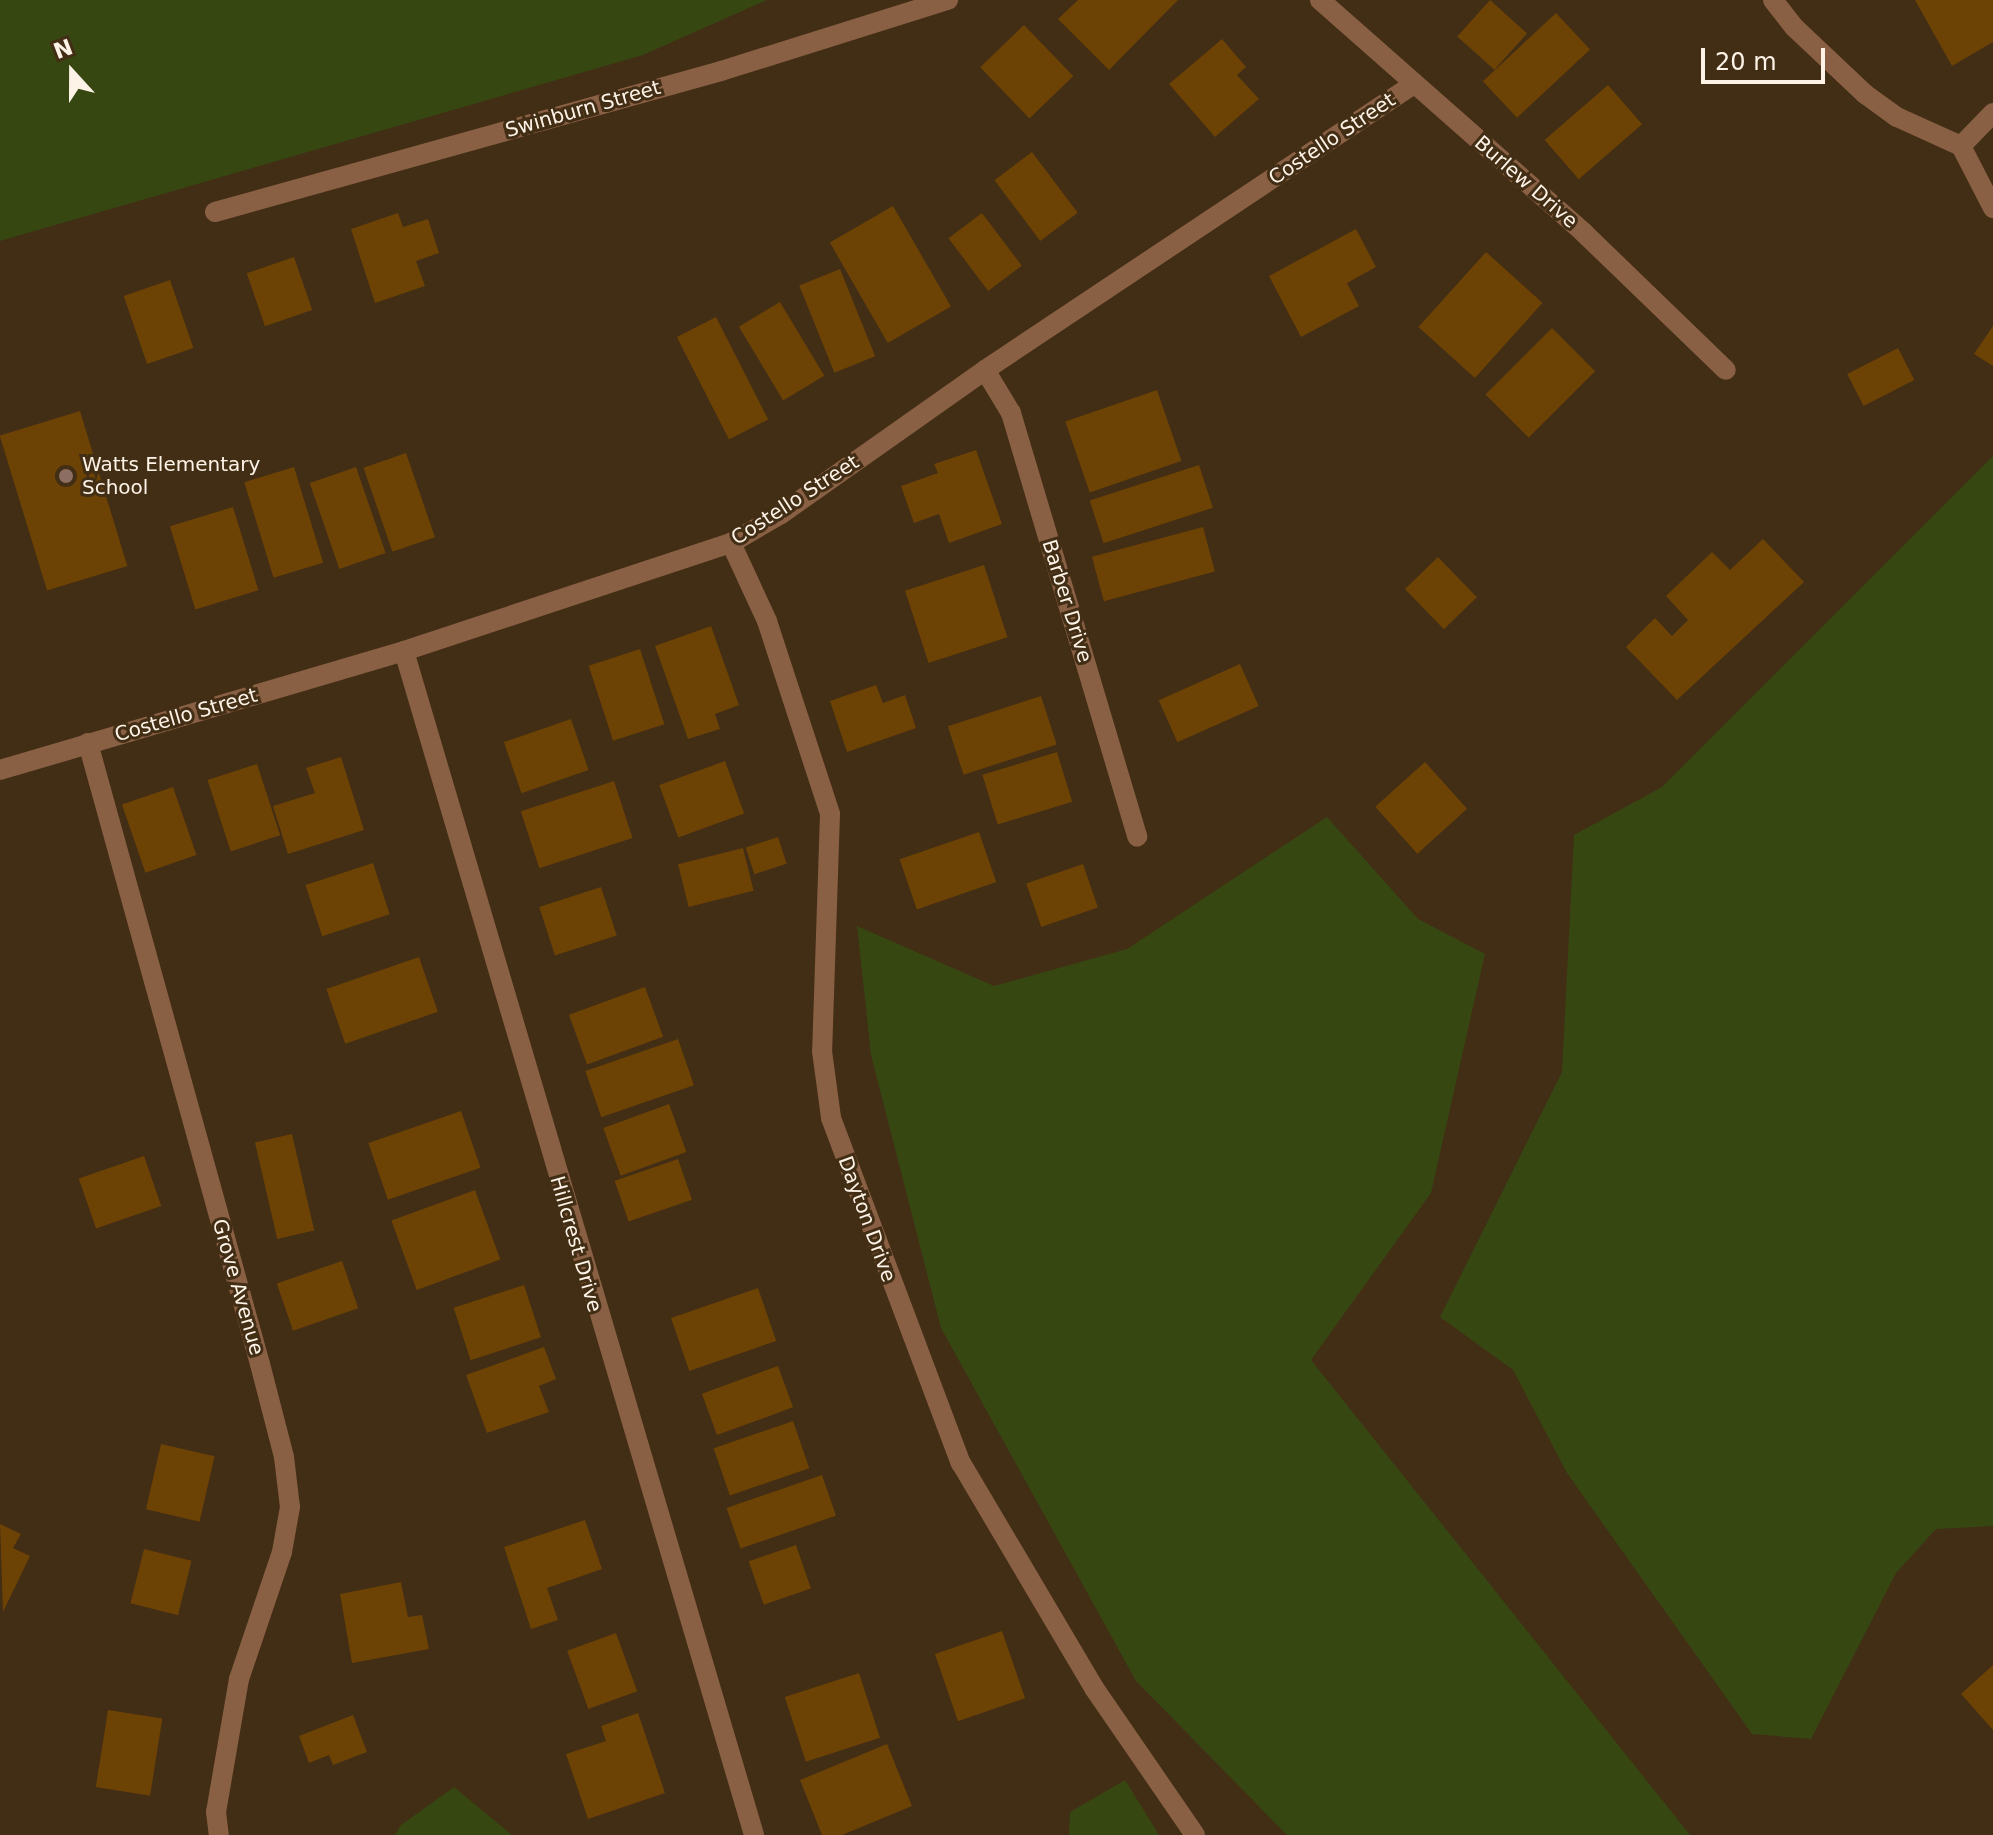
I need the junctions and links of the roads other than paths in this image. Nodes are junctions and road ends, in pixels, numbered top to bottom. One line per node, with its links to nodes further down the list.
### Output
1 (948, 0): 8 (street, Swinburn Street)
2 (1320, 0): 4 (street, Burlew Drive)
3 (1773, 0): 6 (street)
4 (1414, 84): 9 (street, Costello Street); 10 (street, Burlew Drive)
5 (1993, 113): 6 (street)
6 (1961, 146): 7 (street)
7 (1993, 208)
8 (215, 212)
9 (985, 370): 11 (street, Costello Street); 15 (street, Barber Drive)
10 (1726, 370)
11 (731, 543): 12 (street, Costello Street); 18 (street, Dayton Drive)
12 (404, 651): 13 (street, Costello Street); 17 (street, Hillcrest Drive)
13 (88, 743): 14 (street, Costello Street); 16 (street, Grove Avenue)
14 (0, 770)
15 (1137, 837)
16 (219, 1835)
17 (754, 1835)
18 (1195, 1835)

